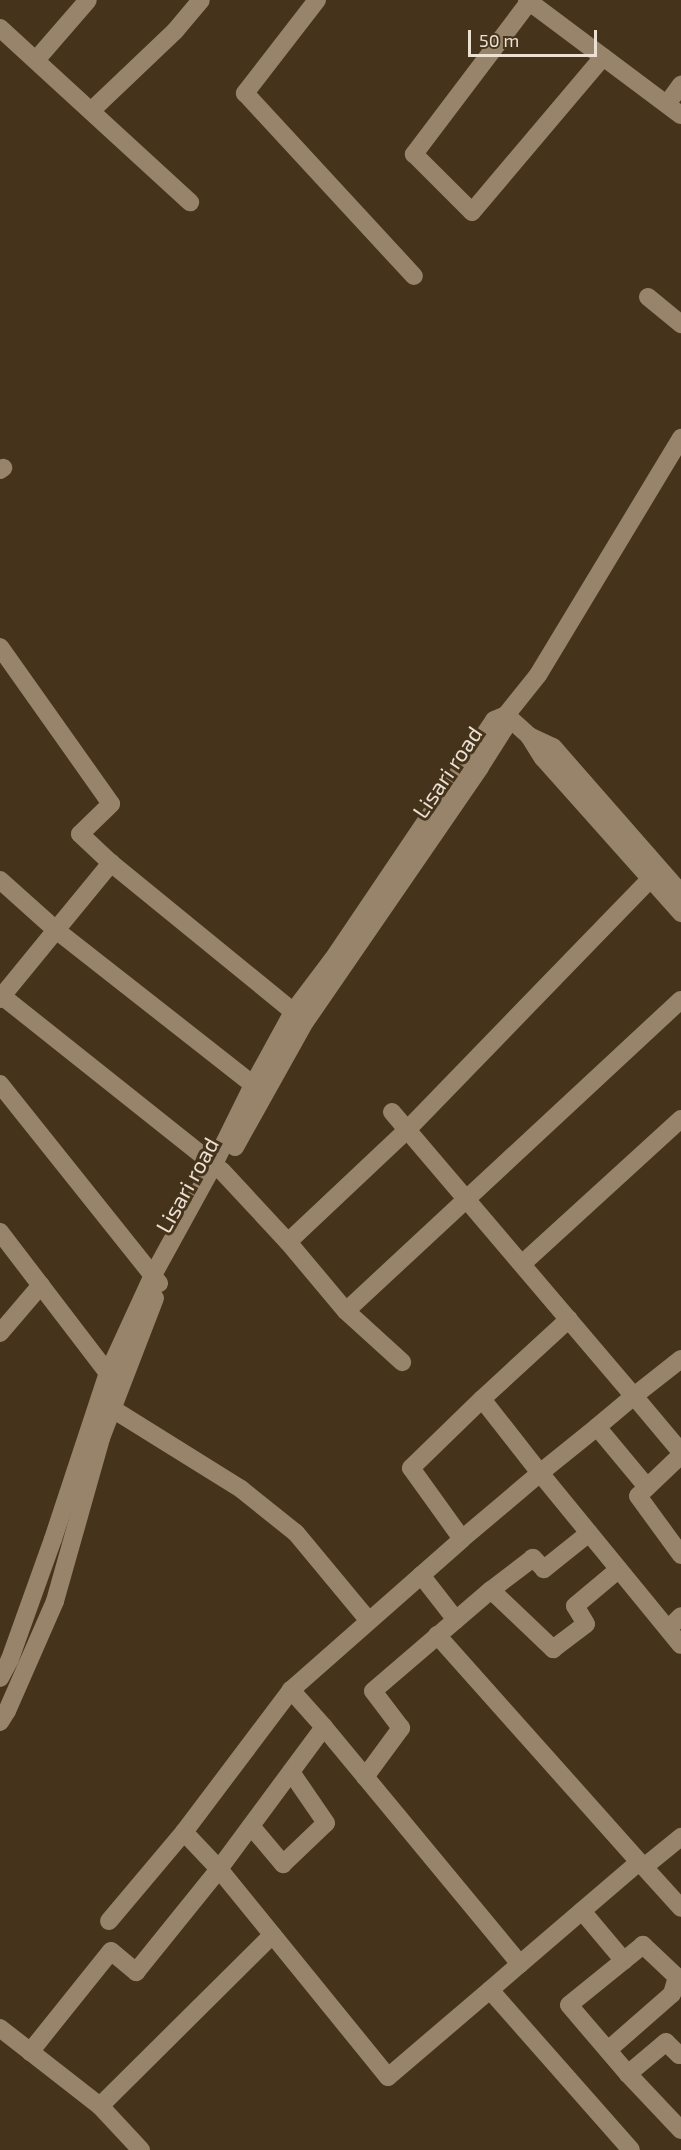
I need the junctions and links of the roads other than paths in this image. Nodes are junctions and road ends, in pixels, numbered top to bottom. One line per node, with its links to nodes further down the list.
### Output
1 (88, 0): 7 (street)
2 (201, 0): 10 (street)
3 (317, 0): 12 (street)
4 (528, 1): 6 (street); 6 (street)
5 (0, 27): 7 (street)
6 (603, 57): 9 (street)
7 (36, 60): 10 (street)
8 (681, 85): 9 (street)
9 (674, 109)
10 (92, 110): 11 (street)
11 (190, 202)
12 (414, 276)
13 (648, 297): 14 (street)
14 (681, 324)
15 (681, 438): 18 (street, Lisari road)
16 (0, 647): 17 (street)
17 (7, 673): 20 (street)
18 (506, 715): 19 (street); 27 (street, Lisari road)
19 (589, 800): 21 (street); 23 (street)
20 (111, 863): 24 (street); 27 (street)
21 (651, 878): 23 (street); 32 (street)
22 (0, 880): 24 (street)
23 (679, 897)
24 (56, 930): 25 (street); 29 (street)
25 (1, 996): 33 (street)
26 (681, 1000): 34 (street)
27 (299, 1017): 29 (street, Lisari road)
28 (0, 1084): 38 (street)
29 (259, 1089): 33 (street, Lisari road)
30 (392, 1112): 32 (street)
31 (681, 1119): 37 (street)
32 (407, 1130): 34 (street); 36 (street)
33 (218, 1168): 36 (street); 38 (street, Lisari road)
34 (466, 1199): 37 (street); 40 (street)
35 (0, 1232): 39 (street)
36 (288, 1242): 40 (street)
37 (522, 1264): 41 (street)
38 (157, 1280): 45 (street, Lisari road)
39 (41, 1285): 42 (street); 45 (street)
40 (346, 1311): 44 (street)
41 (568, 1319): 46 (street); 47 (street)
42 (0, 1333)
43 (681, 1359): 46 (street)
44 (402, 1362)
45 (113, 1380): 48 (street, Lisari road); 64 (street, Lisari road)
46 (634, 1396): 49 (street); 50 (street)
47 (482, 1399): 51 (street); 54 (street)
48 (111, 1408): 60 (street); 66 (street, Lisari road)
49 (597, 1427): 51 (street); 52 (street)
50 (681, 1453): 52 (street)
51 (540, 1473): 53 (street); 54 (street)
52 (647, 1486): 55 (street)
53 (589, 1533): 56 (street); 58 (street)
54 (462, 1539): 57 (street)
55 (679, 1549)
56 (619, 1569): 58 (street); 61 (street)
57 (421, 1575): 59 (street); 60 (street)
58 (491, 1590): 59 (street)
59 (456, 1620): 62 (street)
60 (369, 1621): 65 (street)
61 (674, 1623): 63 (street)
62 (437, 1635): 69 (street); 73 (street)
63 (681, 1646)
64 (0, 1678)
65 (291, 1690): 67 (street); 71 (street)
66 (0, 1722)
67 (324, 1727): 68 (street); 69 (street)
68 (291, 1772): 70 (street); 70 (street)
69 (365, 1777): 80 (street)
70 (251, 1826): 74 (street)
71 (184, 1832): 74 (street); 77 (street)
72 (681, 1837): 73 (street)
73 (642, 1864): 75 (street); 76 (street)
74 (219, 1869): 78 (street); 84 (street)
75 (681, 1908)
76 (582, 1911): 79 (street); 80 (street)
77 (109, 1921)
78 (272, 1935): 81 (street); 87 (street)
79 (624, 1961): 83 (street); 83 (street)
80 (520, 1964): 81 (street)
81 (490, 1990): 90 (street)
82 (0, 2028): 84 (street)
83 (608, 2050): 86 (street)
84 (30, 2052): 87 (street)
85 (681, 2054): 86 (street)
86 (628, 2074): 88 (street)
87 (100, 2106): 89 (street)
88 (681, 2130)
89 (141, 2150)
90 (631, 2150)

